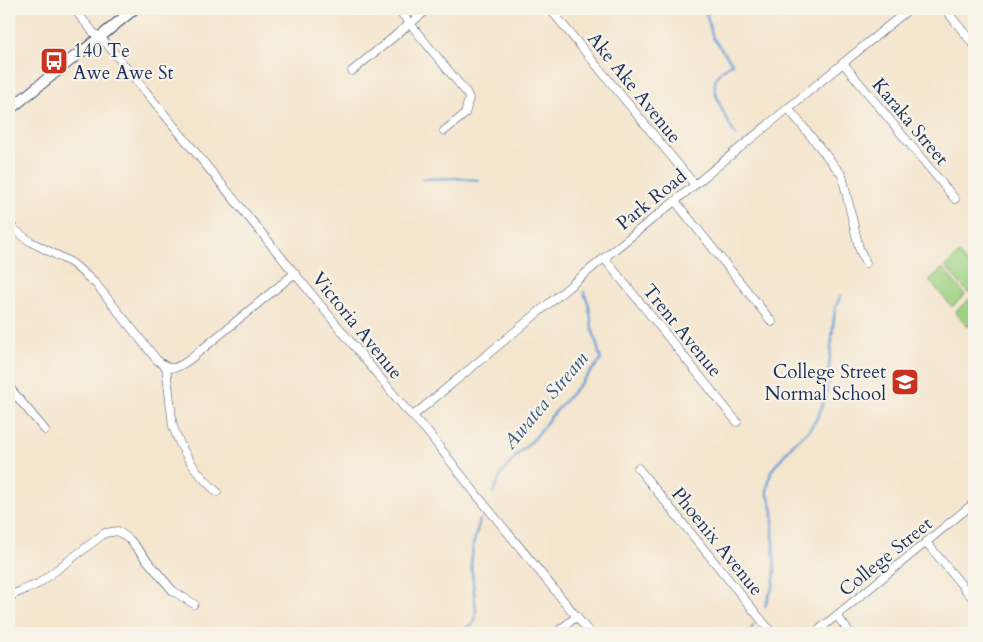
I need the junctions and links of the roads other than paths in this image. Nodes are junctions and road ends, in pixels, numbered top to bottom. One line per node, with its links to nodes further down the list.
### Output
1 (74, 9): 9 (street, Victoria Avenue)
2 (134, 9): 9 (main road)
3 (398, 9): 8 (street)
4 (428, 9): 8 (street)
5 (550, 9): 16 (street, Ake Ake Avenue)
6 (909, 9): 11 (street, Park Road)
7 (945, 9): 10 (street)
8 (410, 24): 12 (street); 15 (street)
9 (100, 37): 14 (main road); 22 (street, Victoria Avenue)
10 (974, 45)
11 (843, 63): 13 (street, Park Road); 17 (street, Karaka Street)
12 (352, 71)
13 (788, 108): 16 (street, Park Road); 21 (street)
14 (9, 110)
15 (444, 131)
16 (695, 185): 18 (street, Park Road)
17 (955, 198)
18 (675, 201): 20 (street, Park Road); 23 (street)
19 (9, 224): 24 (street)
20 (604, 258): 26 (street, Park Road); 27 (street, Trent Avenue)
21 (866, 263)
22 (295, 274): 24 (street); 26 (street, Victoria Avenue)
23 (772, 322)
24 (166, 368): 30 (street)
25 (9, 387): 28 (street)
26 (414, 415): 36 (street, Victoria Avenue)
27 (737, 422)
28 (45, 430)
29 (638, 468): 40 (street, Phoenix Avenue)
30 (216, 492)
31 (974, 503): 32 (street, College Street)
32 (927, 542): 34 (street); 37 (street, College Street)
33 (9, 599): 35 (street)
34 (974, 600)
35 (194, 604)
36 (576, 616): 38 (street); 39 (street, Victoria Avenue)
37 (837, 616): 41 (street, College Street); 42 (street)
38 (556, 633)
39 (590, 633)
40 (772, 633)
41 (815, 633)
42 (850, 633)

